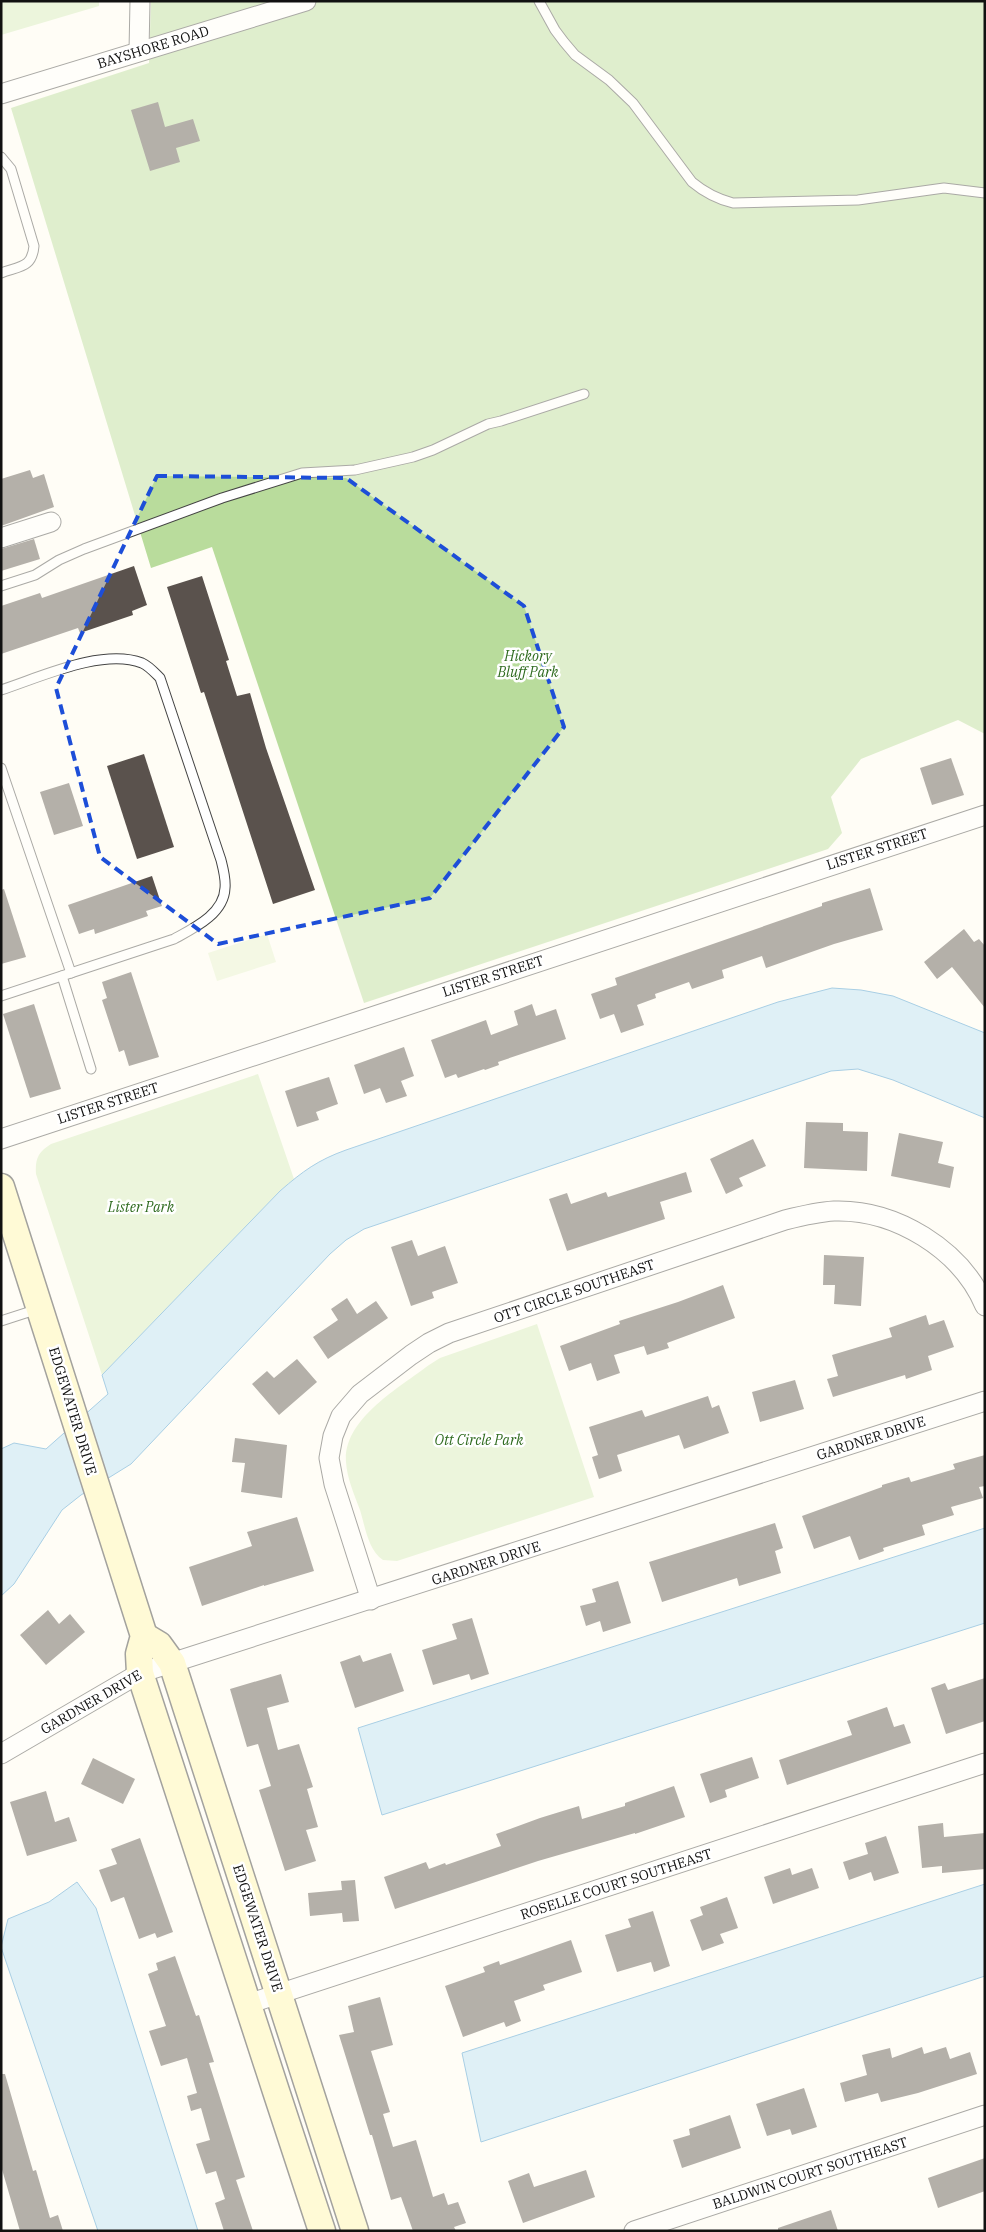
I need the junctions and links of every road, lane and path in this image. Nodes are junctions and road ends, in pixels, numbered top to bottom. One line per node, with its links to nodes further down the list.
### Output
1 (140, 1): 4 (street)
2 (306, 1): 4 (street, BAYSHORE ROAD)
3 (540, 1): 7 (lane)
4 (139, 51): 5 (street, BAYSHORE ROAD)
5 (1, 94)
6 (1, 157): 8 (lane)
7 (985, 193)
8 (1, 273)
9 (584, 394): 12 (lane)
10 (51, 522): 11 (street)
11 (1, 538)
12 (1, 586)
13 (1, 690): 16 (lane)
14 (1, 768): 16 (lane)
15 (985, 814): 19 (street, LISTER STREET)
16 (66, 974): 17 (lane); 18 (lane)
17 (1, 996)
18 (91, 1069)
19 (1, 1139)
20 (3, 1200): 22 (street, EDGEWATER DRIVE)
21 (985, 1306): 25 (street, OTT CIRCLE SOUTHEAST)
22 (40, 1308): 23 (lane); 26 (street, EDGEWATER DRIVE)
23 (1, 1321)
24 (985, 1401): 25 (street, GARDNER DRIVE)
25 (372, 1600): 27 (street, GARDNER DRIVE)
26 (144, 1636): 27 (street, EDGEWATER DRIVE); 28 (street, EDGEWATER DRIVE)
27 (172, 1663): 28 (street, GARDNER DRIVE); 31 (street, EDGEWATER DRIVE)
28 (140, 1673): 29 (street, GARDNER DRIVE); 32 (street, EDGEWATER DRIVE)
29 (1, 1754)
30 (985, 1763): 31 (street, ROSELLE COURT SOUTHEAST)
31 (279, 1994): 32 (street, ROSELLE COURT SOUTHEAST); 35 (street, EDGEWATER DRIVE)
32 (248, 2004): 34 (street, EDGEWATER DRIVE)
33 (985, 2115): 36 (street, BALDWIN COURT SOUTHEAST)
34 (322, 2231)
35 (355, 2231)
36 (634, 2231)

